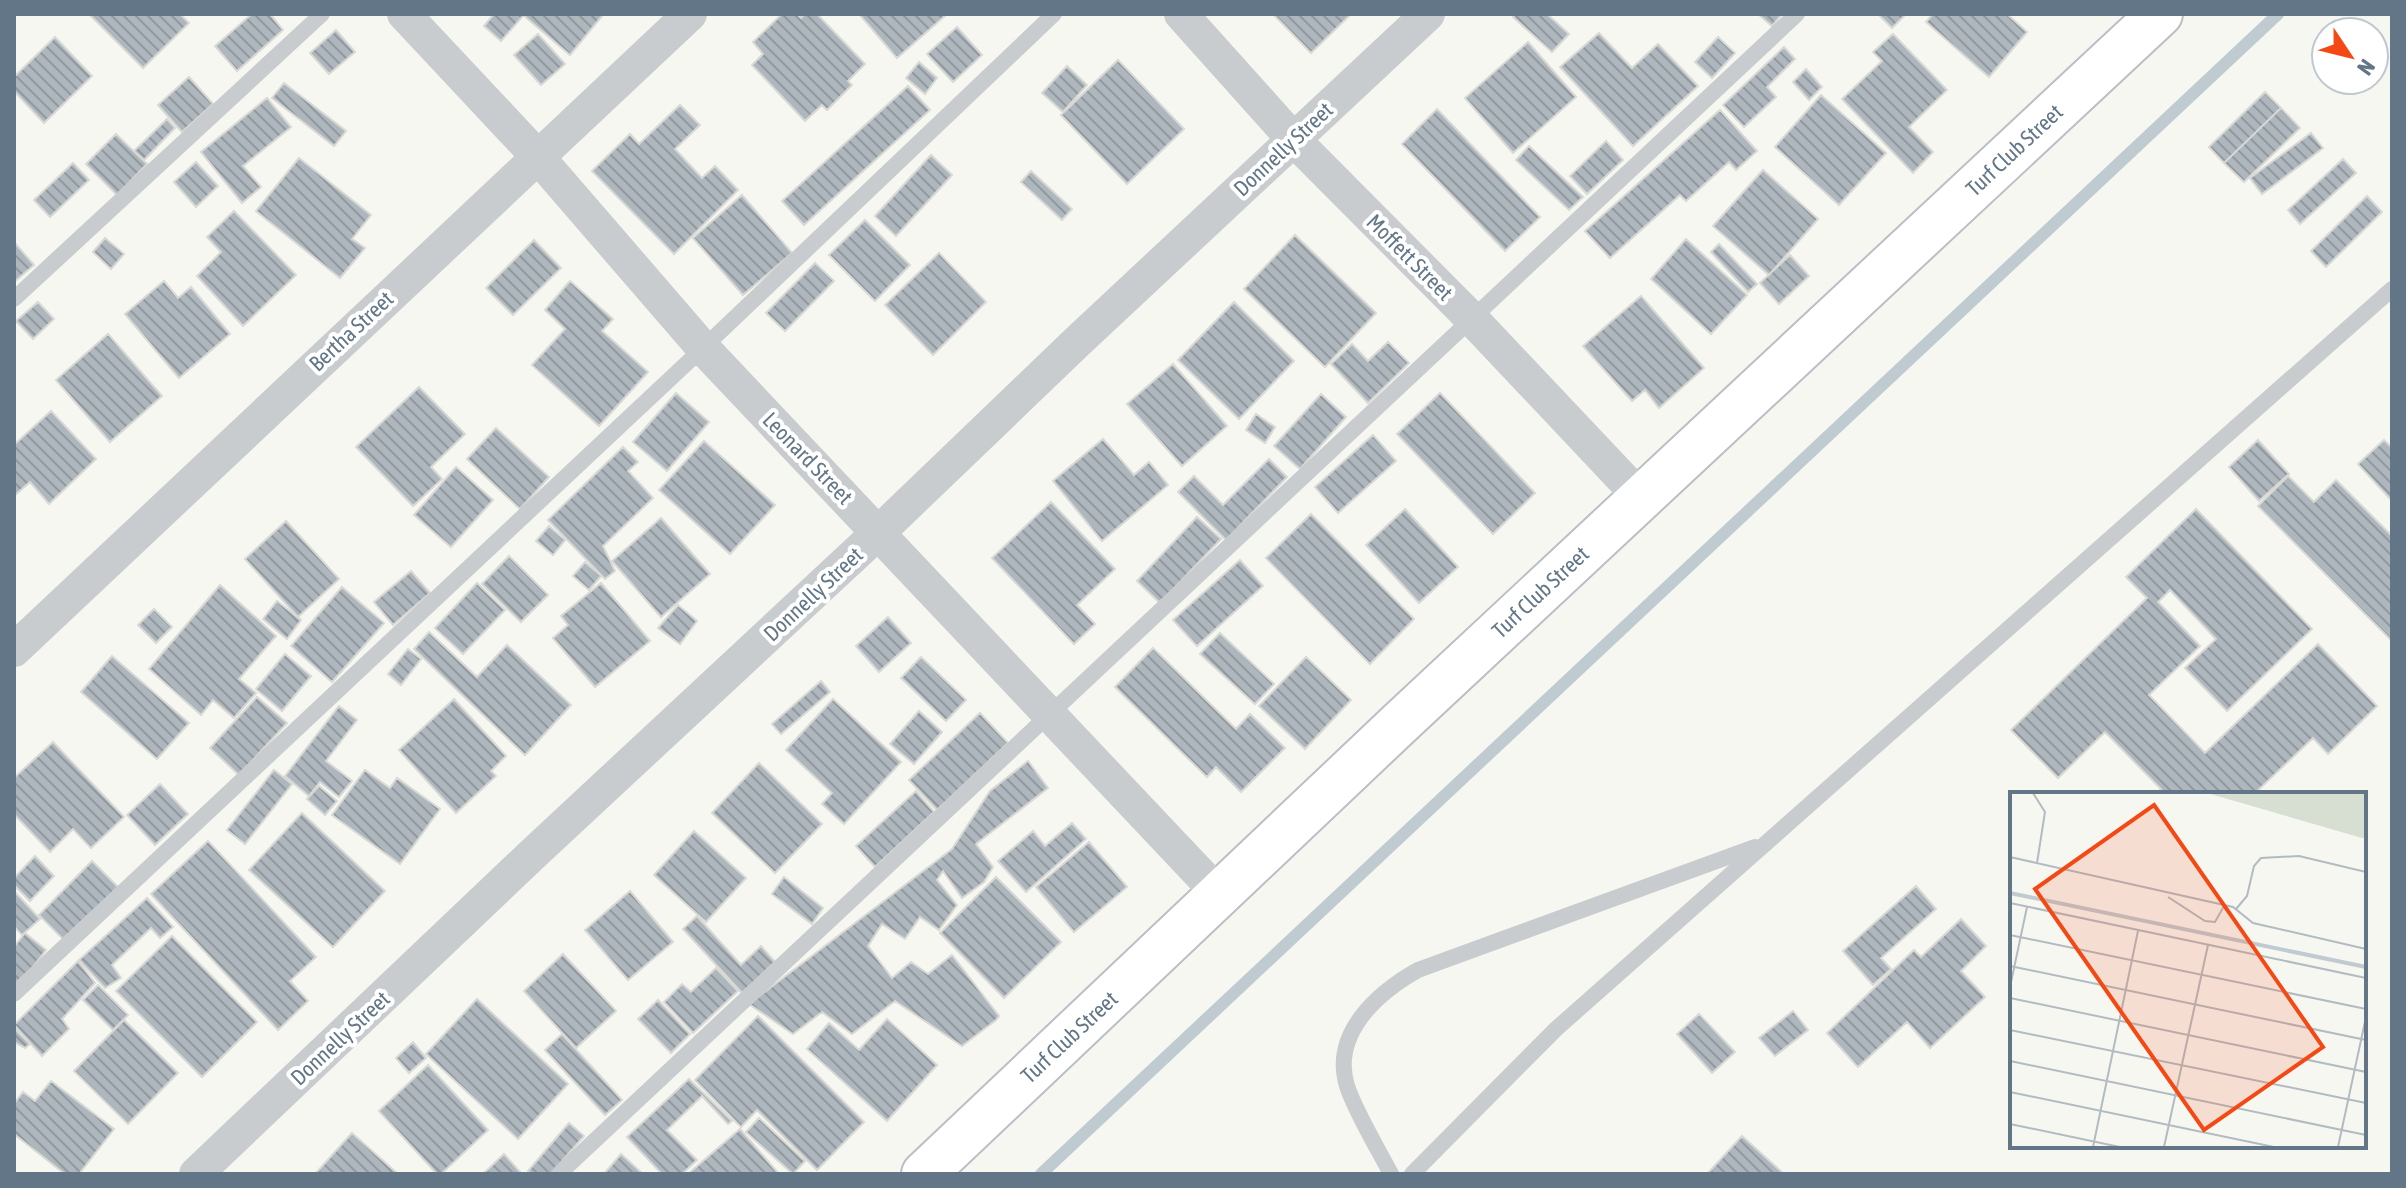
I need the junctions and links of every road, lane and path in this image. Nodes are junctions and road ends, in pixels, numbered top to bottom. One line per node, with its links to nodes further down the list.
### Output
1 (322, 14): 12 (lane)
2 (404, 14): 10 (street, Leonard Street)
3 (690, 14): 10 (street, Bertha Street)
4 (1054, 14): 14 (lane)
5 (1181, 14): 9 (street, Moffett Street)
6 (1428, 14): 9 (street, Donnelly Street)
7 (1797, 14): 13 (lane)
8 (2160, 14): 15 (main road, Turf Club Street)
9 (1293, 139): 13 (street, Moffett Street); 16 (street, Donnelly Street)
10 (538, 157): 14 (street, Leonard Street); 17 (street, Bertha Street)
11 (2392, 289): 19 (lane)
12 (14, 299)
13 (1472, 319): 15 (street, Moffett Street); 18 (lane)
14 (703, 348): 16 (street, Leonard Street); 21 (lane)
15 (1641, 498): 20 (main road, Turf Club Street)
16 (879, 532): 18 (street, Leonard Street); 22 (street, Donnelly Street)
17 (14, 650)
18 (1049, 715): 20 (street, Leonard Street); 23 (lane)
19 (1764, 844): 25 (lane); 26 (lane)
20 (1219, 894): 24 (main road, Turf Club Street)
21 (14, 994)
22 (196, 1174)
23 (559, 1174)
24 (924, 1174)
25 (1391, 1174)
26 (1412, 1174)

